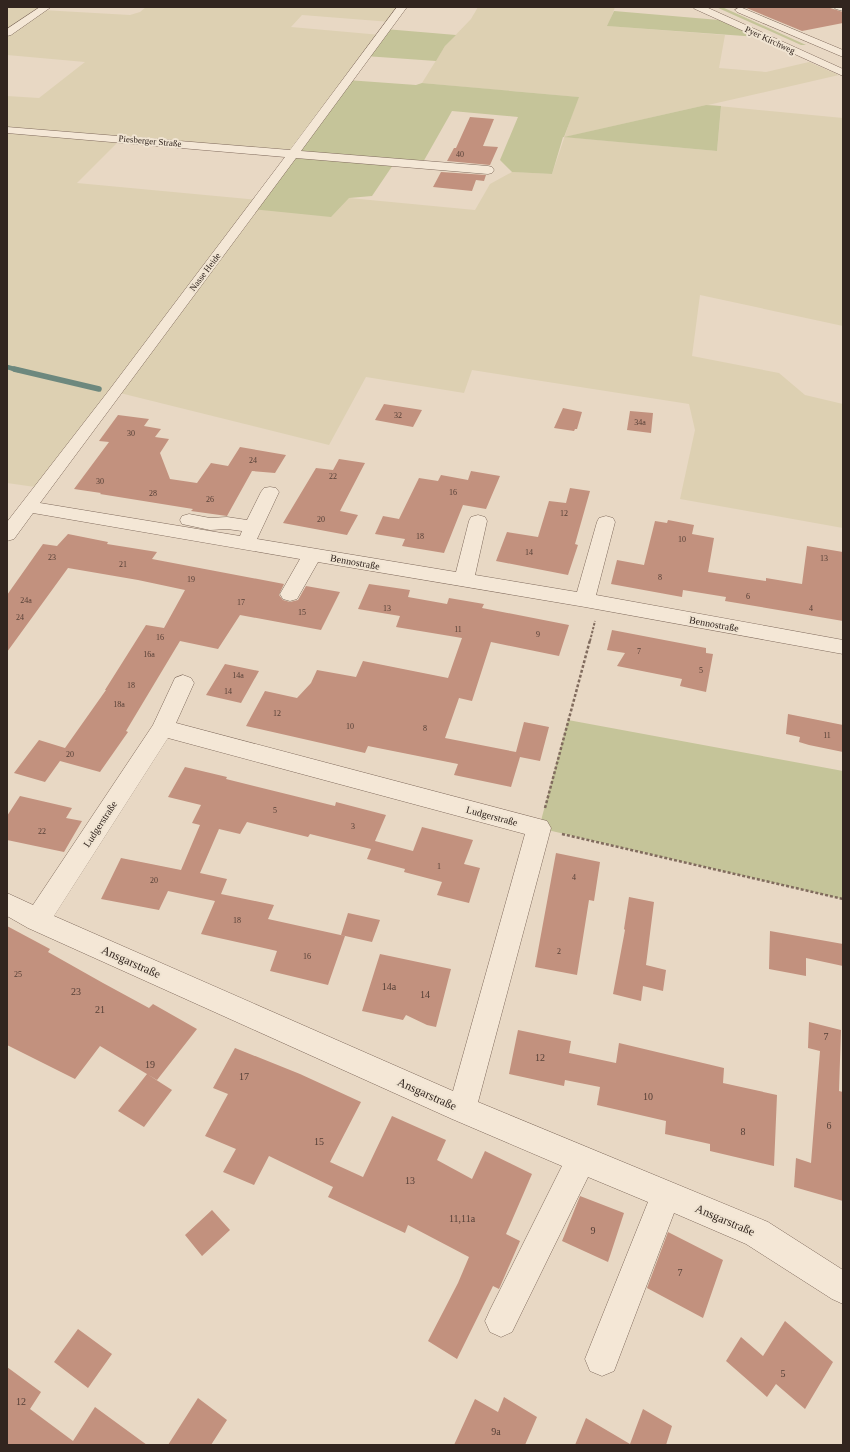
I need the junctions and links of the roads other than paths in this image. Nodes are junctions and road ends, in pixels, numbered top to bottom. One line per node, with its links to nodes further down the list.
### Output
1 (46, 7): 7 (street)
2 (402, 7): 14 (street, Nasse Heide)
3 (698, 7): 10 (street, Pyer Kirchweg)
4 (839, 7): 5 (street)
5 (843, 8)
6 (740, 10): 9 (street)
7 (7, 33)
8 (843, 45): 9 (street)
9 (829, 48): 10 (street); 11 (street)
10 (799, 53): 12 (street, Pyer Kirchweg)
11 (843, 54)
12 (843, 73)
13 (7, 130): 14 (street, Piesberger Straße)
14 (294, 153): 15 (street, Piesberger Straße); 17 (street, Nasse Heide)
15 (488, 170)
16 (270, 492): 21 (street)
17 (28, 507): 20 (street, Nasse Heide); 21 (street, Bennostraße)
18 (478, 522): 23 (street)
19 (606, 522): 25 (street)
20 (7, 535)
21 (249, 535): 22 (street, Bennostraße)
22 (312, 555): 23 (street, Bennostraße); 24 (street)
23 (464, 580): 25 (street, Bennostraße)
24 (290, 594)
25 (592, 602): 26 (street, Bennostraße)
26 (843, 647)
27 (183, 683): 28 (street, Ludgerstraße)
28 (163, 728): 30 (street, Ludgerstraße); 31 (street, Ludgerstraße)
29 (7, 904): 30 (street, Ansgarstraße)
30 (37, 920): 31 (street, Ansgarstraße)
31 (462, 1109): 32 (street, Ansgarstraße)
32 (581, 1159): 33 (street, Ansgarstraße); 35 (street)
33 (666, 1194): 34 (street, Ansgarstraße); 36 (street)
34 (843, 1288)
35 (501, 1321)
36 (602, 1360)

